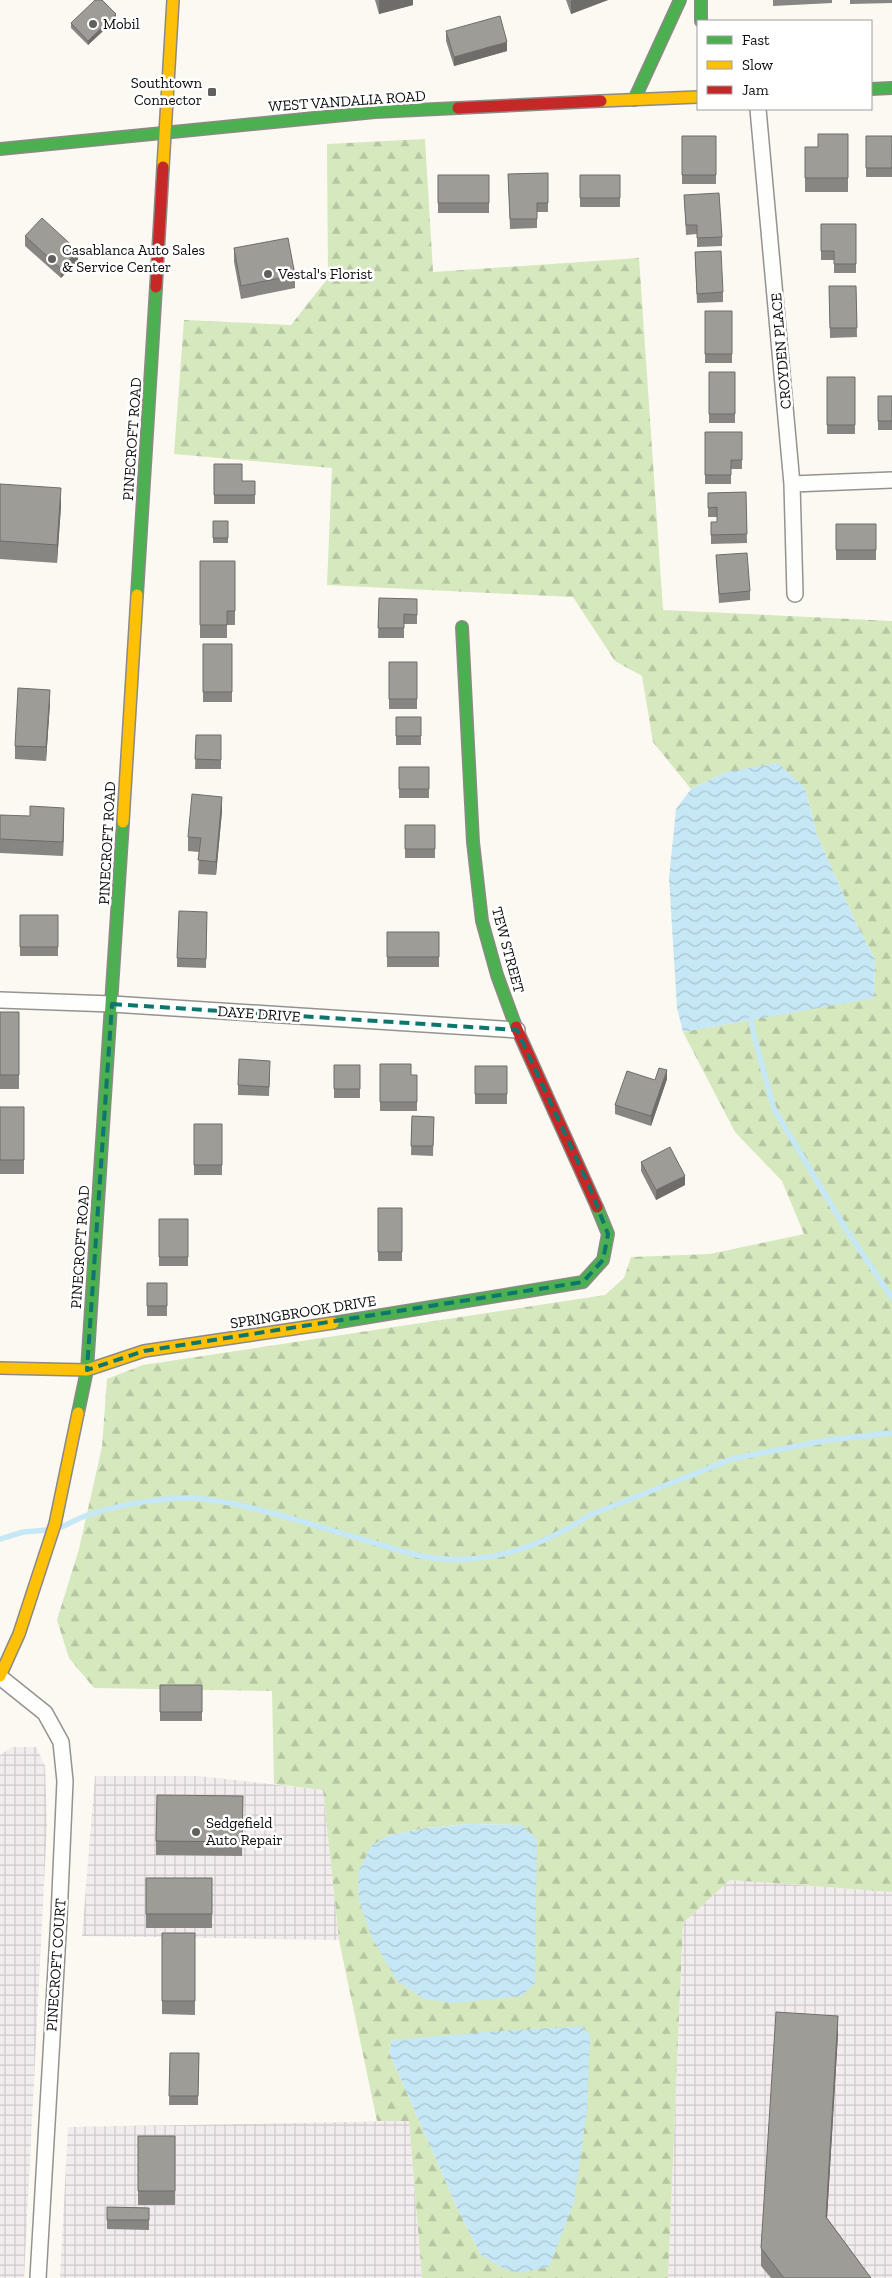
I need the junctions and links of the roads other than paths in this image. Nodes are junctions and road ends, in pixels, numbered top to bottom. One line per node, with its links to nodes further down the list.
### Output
1 (173, 0): 10 (street, PINECROFT ROAD)
2 (680, 0): 8 (street)
3 (701, 0): 4 (street)
4 (701, 20)
5 (892, 88): 6 (street)
6 (872, 89)
7 (697, 97): 8 (street, WEST VANDALIA ROAD)
8 (634, 100): 10 (street, WEST VANDALIA ROAD)
9 (758, 110): 13 (street, CROYDEN PLACE)
10 (165, 131): 11 (street, WEST VANDALIA ROAD); 17 (street, PINECROFT ROAD)
11 (0, 149)
12 (892, 480): 13 (street)
13 (792, 484): 14 (street, CROYDEN PLACE)
14 (795, 594)
15 (462, 627): 18 (street, TEW STREET)
16 (0, 1000): 17 (street, DAYE DRIVE)
17 (112, 1004): 18 (street, DAYE DRIVE); 21 (street, PINECROFT ROAD)
18 (517, 1030): 19 (street, TEW STREET)
19 (603, 1260): 21 (street, SPRINGBROOK DRIVE)
20 (0, 1368): 21 (street, SPRINGBROOK DRIVE)
21 (87, 1370): 22 (street, PINECROFT ROAD)
22 (0, 1676): 23 (street, PINECROFT COURT)
23 (38, 2278)

